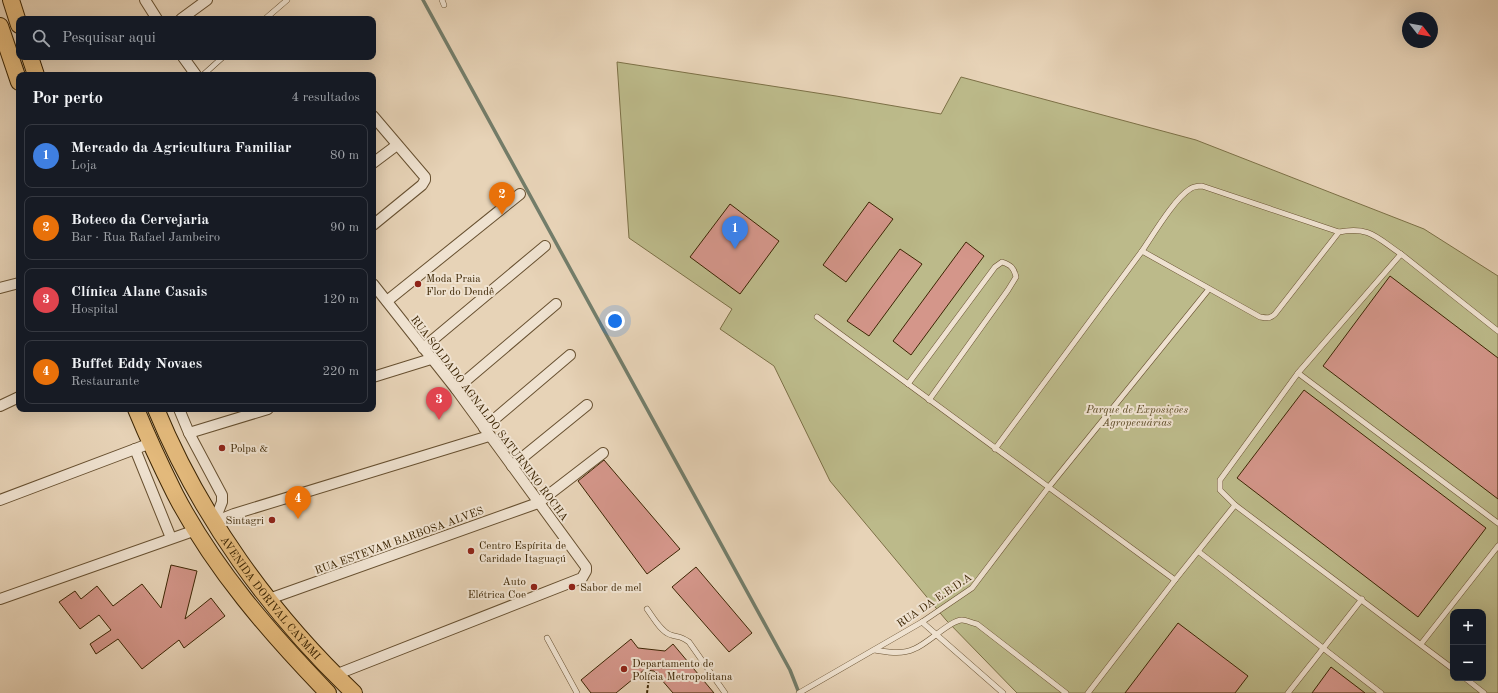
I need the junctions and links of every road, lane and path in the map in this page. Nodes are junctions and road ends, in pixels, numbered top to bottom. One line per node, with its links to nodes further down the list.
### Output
1 (11, 0): 5 (main road)
2 (145, 0): 6 (street)
3 (208, 0): 7 (street)
4 (287, 0): 8 (lane)
5 (16, 16)
6 (155, 16)
7 (185, 16)
8 (268, 16)
9 (0, 26): 16 (main road)
10 (31, 60): 13 (main road)
11 (185, 60): 14 (street)
12 (220, 60): 15 (lane)
13 (35, 72)
14 (194, 72)
15 (206, 72)
16 (16, 73)
17 (376, 120): 18 (street)
18 (397, 145): 19 (street); 21 (street)
19 (376, 161)
20 (520, 194): 30 (street)
21 (376, 223)
22 (1339, 232): 24 (lane); 25 (lane); 29 (lane)
23 (545, 246): 34 (street)
24 (1142, 251): 29 (lane); 52 (lane)
25 (1401, 254): 33 (lane); 37 (lane)
26 (16, 283): 27 (street)
27 (0, 288)
28 (376, 288): 30 (street, RUA SOLDADO AGNALDO SATURNINO ROCHA)
29 (1209, 289): 56 (lane, RUA DA E.B.D.A)
30 (387, 301): 34 (street, RUA SOLDADO AGNALDO SATURNINO ROCHA)
31 (556, 304): 40 (street)
32 (817, 317): 39 (lane)
33 (1498, 330)
34 (423, 348): 36 (street, RUA SOLDADO AGNALDO SATURNINO ROCHA)
35 (570, 355): 49 (street)
36 (432, 359): 38 (street); 40 (street, RUA SOLDADO AGNALDO SATURNINO ROCHA)
37 (1298, 373): 59 (lane); 61 (lane)
38 (376, 376)
39 (908, 384): 42 (lane); 42 (lane)
40 (456, 389): 49 (street, RUA SOLDADO AGNALDO SATURNINO ROCHA)
41 (16, 399): 44 (street)
42 (930, 400): 52 (lane)
43 (587, 405): 55 (street)
44 (0, 406)
45 (137, 412): 51 (main road, AVENIDA DORIVAL CAYMMI)
46 (157, 412): 60 (main road, AVENIDA DORIVAL CAYMMI)
47 (181, 412): 50 (street)
48 (258, 412): 50 (street)
49 (486, 432): 55 (street, RUA SOLDADO AGNALDO SATURNINO ROCHA); 60 (street)
50 (189, 433): 60 (street)
51 (151, 443): 53 (street); 62 (main road, AVENIDA DORIVAL CAYMMI)
52 (995, 448): 56 (lane)
53 (135, 450): 57 (street); 63 (street)
54 (603, 453): 58 (street, RUA ESTEVAM BARBOSA ALVES)
55 (512, 466): 58 (street, RUA SOLDADO AGNALDO SATURNINO ROCHA)
56 (1048, 488): 66 (lane); 71 (lane, RUA DA E.B.D.A)
57 (0, 500)
58 (538, 503): 68 (street, RUA ESTEVAM BARBOSA ALVES); 79 (street, RUA SOLDADO AGNALDO SATURNINO ROCHA)
59 (1235, 504): 65 (lane); 69 (lane)
60 (214, 522): 68 (main road, AVENIDA DORIVAL CAYMMI)
61 (1498, 523)
62 (196, 530): 63 (street); 81 (main road, AVENIDA DORIVAL CAYMMI)
63 (171, 538): 67 (street)
64 (1498, 546): 74 (lane)
65 (1199, 552): 66 (lane); 75 (lane)
66 (1175, 580): 89 (lane)
67 (0, 599)
68 (269, 599): 79 (main road, AVENIDA DORIVAL CAYMMI)
69 (1362, 599): 74 (lane); 75 (lane)
70 (647, 609): 85 (lane)
71 (922, 622): 72 (lane); 76 (lane, RUA DA E.B.D.A)
72 (937, 636): 76 (lane); 87 (lane); 88 (lane)
73 (547, 638): 83 (lane)
74 (1421, 644): 77 (lane)
75 (1323, 648): 90 (lane); 91 (lane)
76 (874, 650): 86 (lane, RUA DA E.B.D.A)
77 (1450, 667)
78 (650, 670): 84 (path)
79 (335, 675): 82 (main road, AVENIDA DORIVAL CAYMMI)
80 (1469, 681): 92 (lane)
81 (328, 693)
82 (354, 693)
83 (577, 693)
84 (647, 693)
85 (726, 693)
86 (799, 693)
87 (1003, 693)
88 (1066, 693)
89 (1088, 693)
90 (1288, 693)
91 (1381, 693)
92 (1484, 693)

